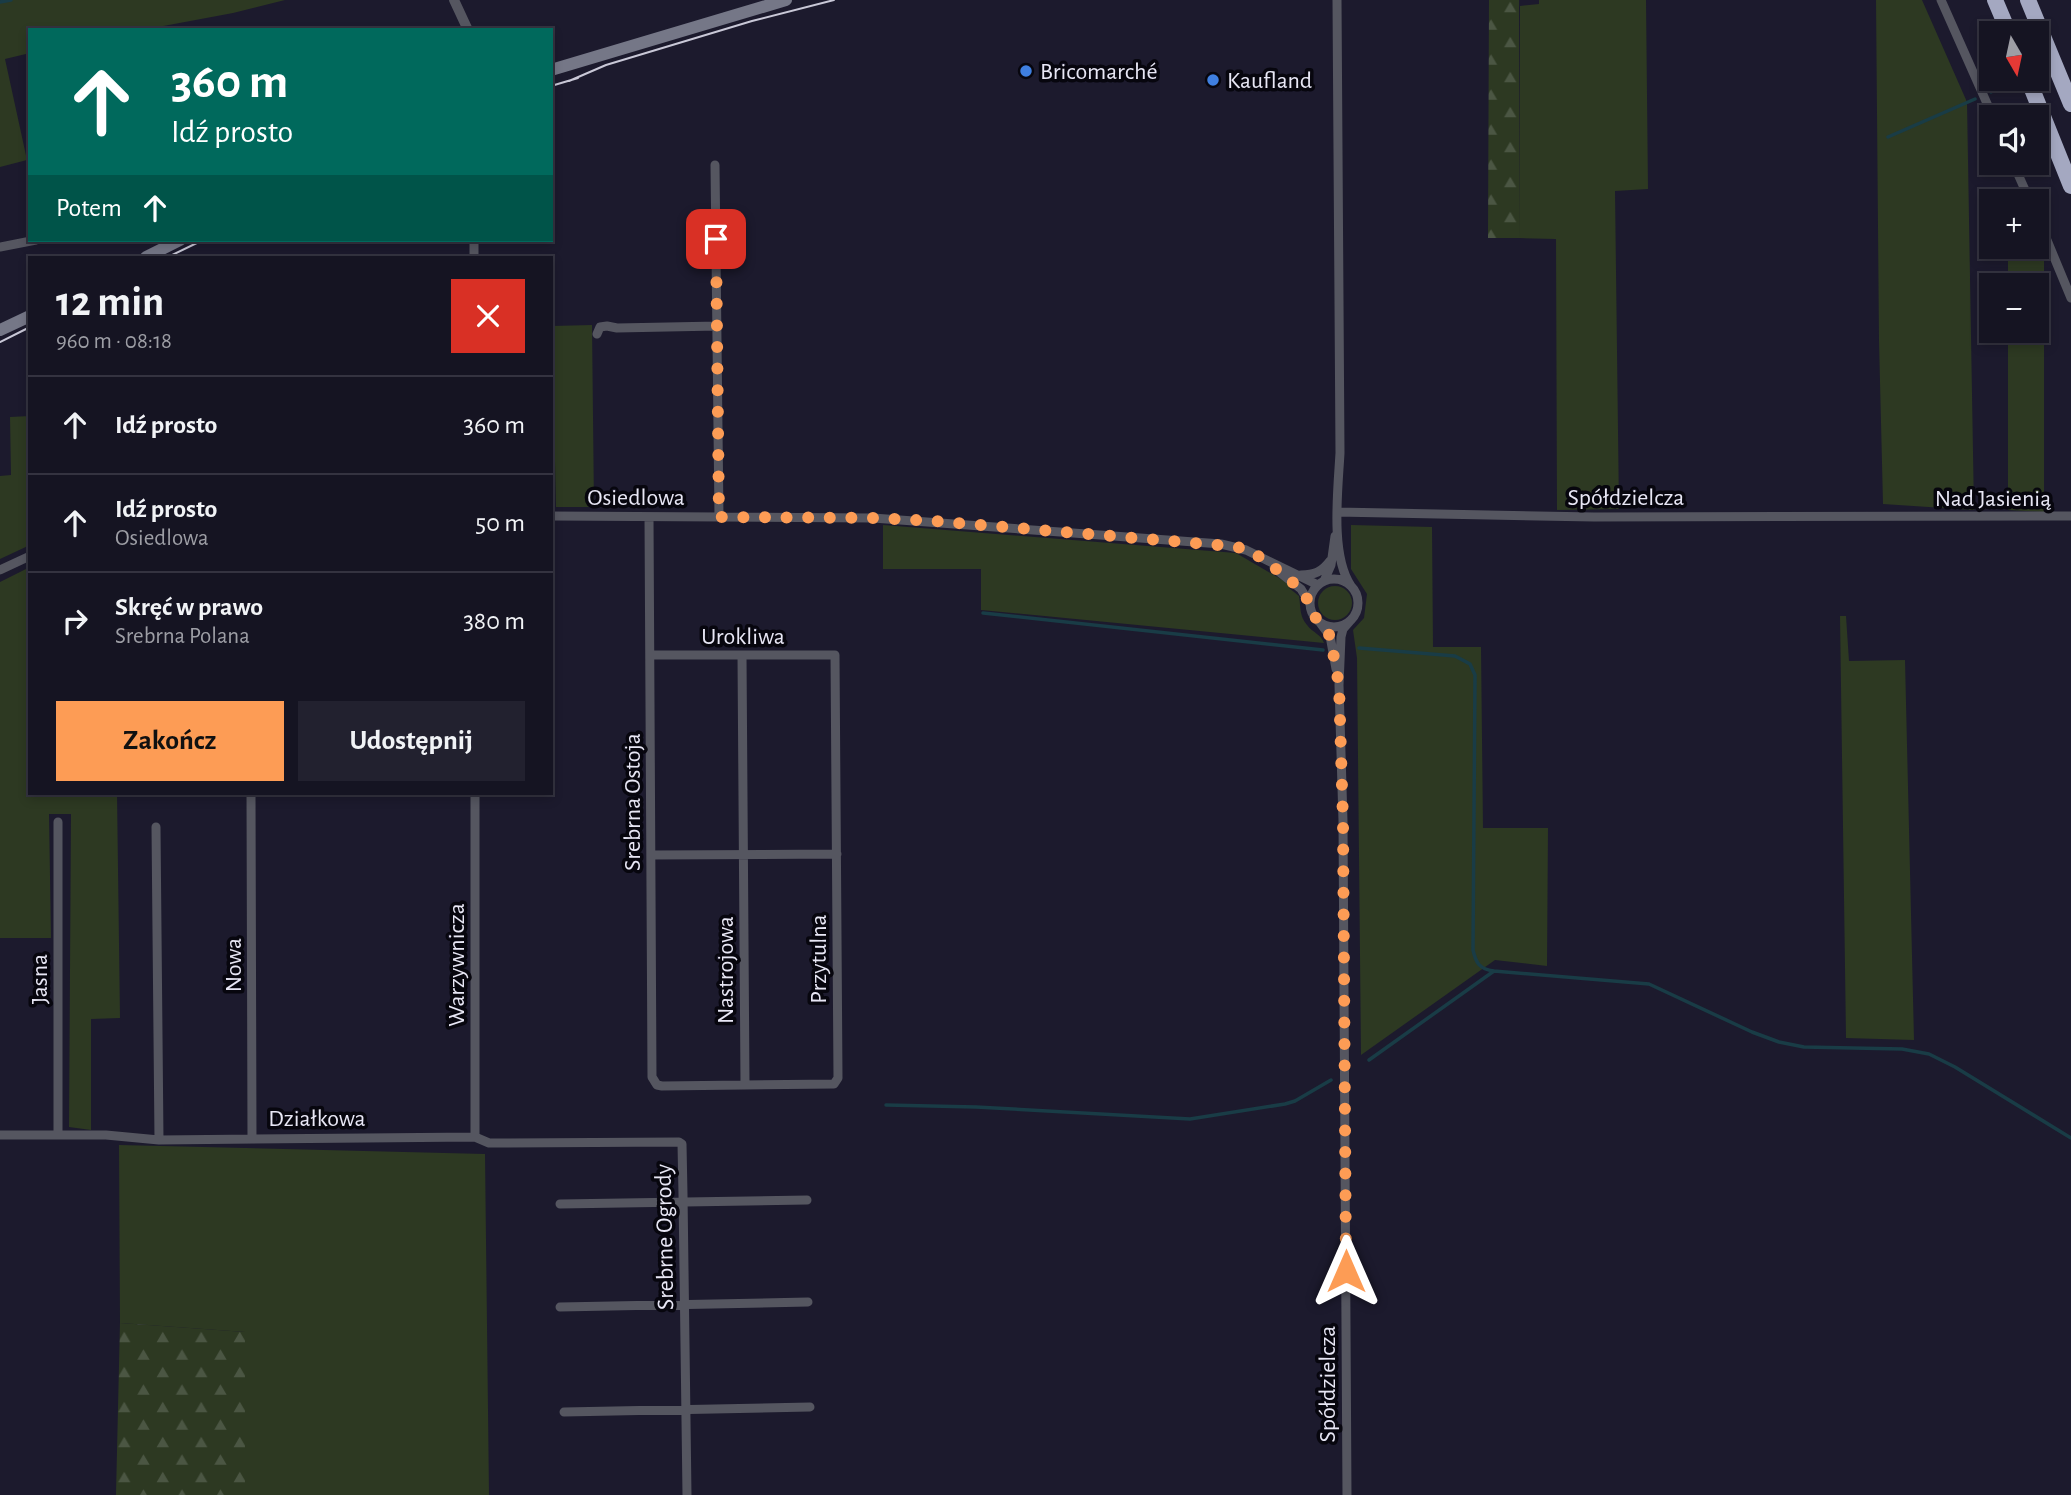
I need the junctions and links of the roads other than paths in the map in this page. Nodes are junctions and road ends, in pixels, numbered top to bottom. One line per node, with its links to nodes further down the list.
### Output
1 (454, 0): 8 (street)
2 (786, 0): 9 (main road)
3 (1337, 0): 29 (street)
4 (1941, 0): 12 (street)
5 (1995, 0): 7 (highway)
6 (2028, 0): 11 (highway)
7 (2004, 21)
8 (467, 28)
9 (553, 69)
10 (2033, 91): 14 (highway)
11 (2071, 104)
12 (1988, 105)
13 (715, 165): 22 (street)
14 (2071, 186)
15 (28, 242): 18 (street)
16 (176, 242): 19 (main road)
17 (2049, 245): 20 (street)
18 (0, 247)
19 (148, 256)
20 (2071, 298)
21 (28, 317): 23 (main road)
22 (718, 327): 24 (street); 28 (street)
23 (0, 330)
24 (597, 334)
25 (553, 516): 27 (street, Osiedlowa)
26 (2071, 516): 30 (street, Nad Jasienią)
27 (649, 517): 28 (street, Osiedlowa); 41 (street, Srebrna Ostoja)
28 (719, 517): 32 (street, Osiedlowa)
29 (1338, 517): 30 (street, Spółdzielcza); 33 (street); 37 (street)
30 (1915, 517)
31 (28, 557): 34 (street)
32 (1262, 558): 35 (street, Osiedlowa); 38 (street, Osiedlowa)
33 (1332, 560): 35 (street); 36 (street)
34 (0, 570)
35 (1301, 575): 36 (street, Osiedlowa)
36 (1321, 583): 37 (street); 38 (street)
37 (1352, 586): 40 (street)
38 (1310, 604): 39 (street)
39 (1317, 620): 40 (street); 44 (street)
40 (1350, 621): 44 (street)
41 (650, 655): 42 (street, Urokliwa); 49 (street, Srebrna Ostoja)
42 (742, 655): 43 (street, Urokliwa); 50 (street, Nastrojowa)
43 (835, 655): 51 (street, Przytulna)
44 (1339, 685): 69 (street, Spółdzielcza)
45 (251, 795): 57 (street, Nowa)
46 (475, 795): 56 (street, Warzywnicza)
47 (58, 822): 54 (street, Jasna)
48 (156, 827): 58 (street)
49 (652, 855): 50 (street); 53 (street, Srebrna Ostoja)
50 (744, 855): 51 (street); 52 (street, Nastrojowa)
51 (837, 855): 52 (street, Przytulna)
52 (745, 1084): 53 (street, Przytulna)
53 (657, 1085)
54 (58, 1135): 55 (street, Działkowa); 58 (street, Działkowa)
55 (0, 1136)
56 (475, 1137): 57 (street, Działkowa); 60 (street, Srebrne Ogrody)
57 (252, 1138): 58 (street, Działkowa)
58 (159, 1140)
59 (807, 1200): 60 (street)
60 (683, 1203): 61 (street); 63 (street, Srebrne Ogrody)
61 (560, 1204)
62 (808, 1302): 63 (street)
63 (685, 1304): 64 (street); 66 (street, Srebrne Ogrody)
64 (560, 1307)
65 (810, 1408): 66 (street)
66 (686, 1410): 67 (street); 68 (street, Srebrne Ogrody)
67 (564, 1412)
68 (687, 1495)
69 (1347, 1495)

